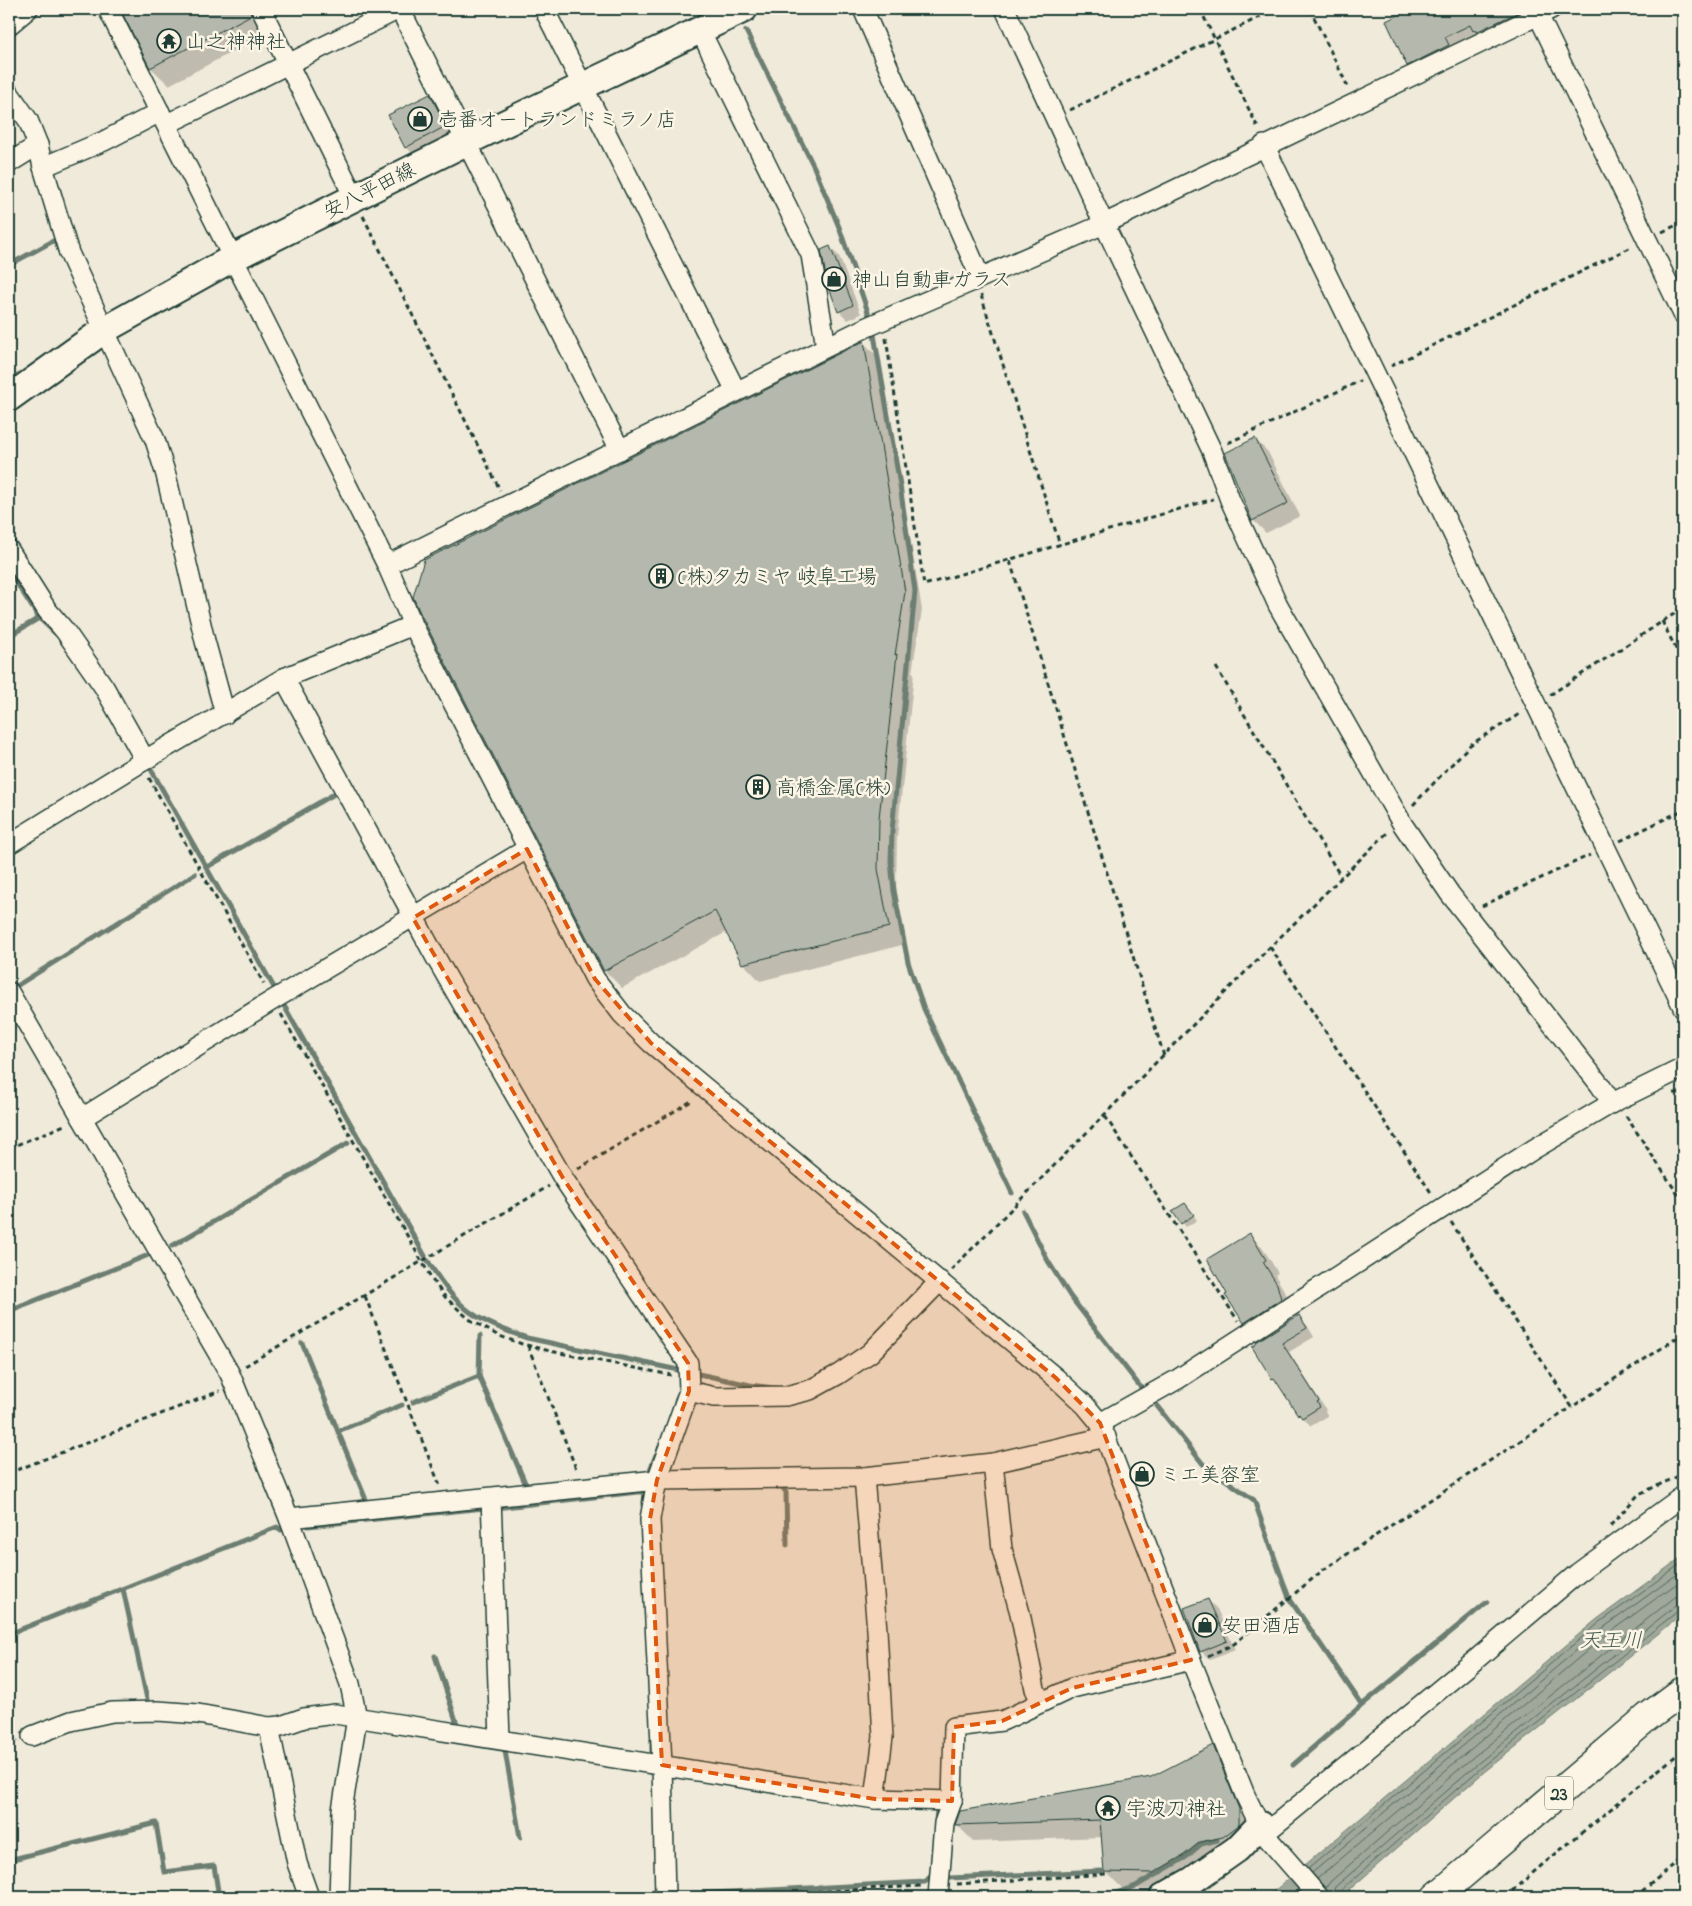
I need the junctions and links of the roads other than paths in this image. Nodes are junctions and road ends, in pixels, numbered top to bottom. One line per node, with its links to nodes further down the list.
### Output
1 (28, 9): 10 (street)
2 (108, 9): 15 (street)
3 (261, 9): 12 (street)
4 (400, 9): 12 (street); 16 (street)
5 (544, 9): 13 (street)
6 (744, 9): 11 (main road, 安八平田線)
7 (863, 9): 24 (street)
8 (1005, 9): 22 (street)
9 (1544, 12): 18 (street); 25 (street)
10 (9, 25)
11 (700, 30): 13 (main road, 安八平田線); 27 (street)
12 (288, 64): 15 (street); 21 (street)
13 (584, 86): 16 (main road, 安八平田線); 28 (street)
14 (9, 93): 17 (street)
15 (164, 118): 20 (street); 23 (street)
16 (466, 142): 21 (main road, 安八平田線); 30 (street)
17 (38, 145): 19 (street); 20 (street)
18 (1265, 145): 22 (street); 41 (street)
19 (9, 163)
20 (43, 167): 26 (street)
21 (354, 197): 23 (main road, 安八平田線)
22 (1104, 224): 24 (street); 43 (street)
23 (233, 258): 26 (main road, 安八平田線); 32 (street)
24 (978, 278): 27 (street)
25 (1683, 314)
26 (104, 330): 29 (main road, 安八平田線); 35 (street)
27 (826, 347): 28 (street)
28 (736, 391): 30 (street)
29 (9, 398)
30 (620, 450): 32 (street)
31 (9, 550): 36 (street)
32 (386, 565): 33 (street)
33 (414, 626): 34 (street); 38 (street)
34 (284, 678): 35 (street); 39 (street)
35 (225, 714): 36 (street)
36 (142, 761): 37 (street)
37 (9, 844)
38 (527, 849): 39 (street); 45 (street)
39 (413, 918): 44 (street); 46 (street)
40 (9, 992): 44 (street)
41 (1683, 1006)
42 (1683, 1068): 43 (street)
43 (1614, 1102): 47 (street)
44 (82, 1118): 53 (street)
45 (940, 1281): 46 (street); 47 (street)
46 (689, 1385): 50 (street)
47 (1103, 1430): 48 (street); 54 (street)
48 (993, 1462): 49 (street); 56 (street)
49 (864, 1477): 50 (street); 62 (street)
50 (657, 1480): 52 (street); 61 (street)
51 (1683, 1496): 64 (street)
52 (491, 1498): 53 (street); 60 (street)
53 (289, 1518): 57 (street)
54 (1191, 1661): 56 (street); 64 (street)
55 (1683, 1691): 71 (main road, 23)
56 (1041, 1702): 63 (street)
57 (357, 1718): 58 (street); 60 (street); 67 (street)
58 (269, 1727): 59 (street); 66 (street)
59 (32, 1736)
60 (500, 1739): 61 (street)
61 (662, 1765): 62 (street); 68 (street)
62 (875, 1799): 63 (street)
63 (952, 1801): 65 (street)
64 (1262, 1829): 69 (main road); 70 (street)
65 (938, 1891)
66 (309, 1897)
67 (339, 1897)
68 (666, 1897)
69 (1163, 1897)
70 (1318, 1897)
71 (1436, 1897)

